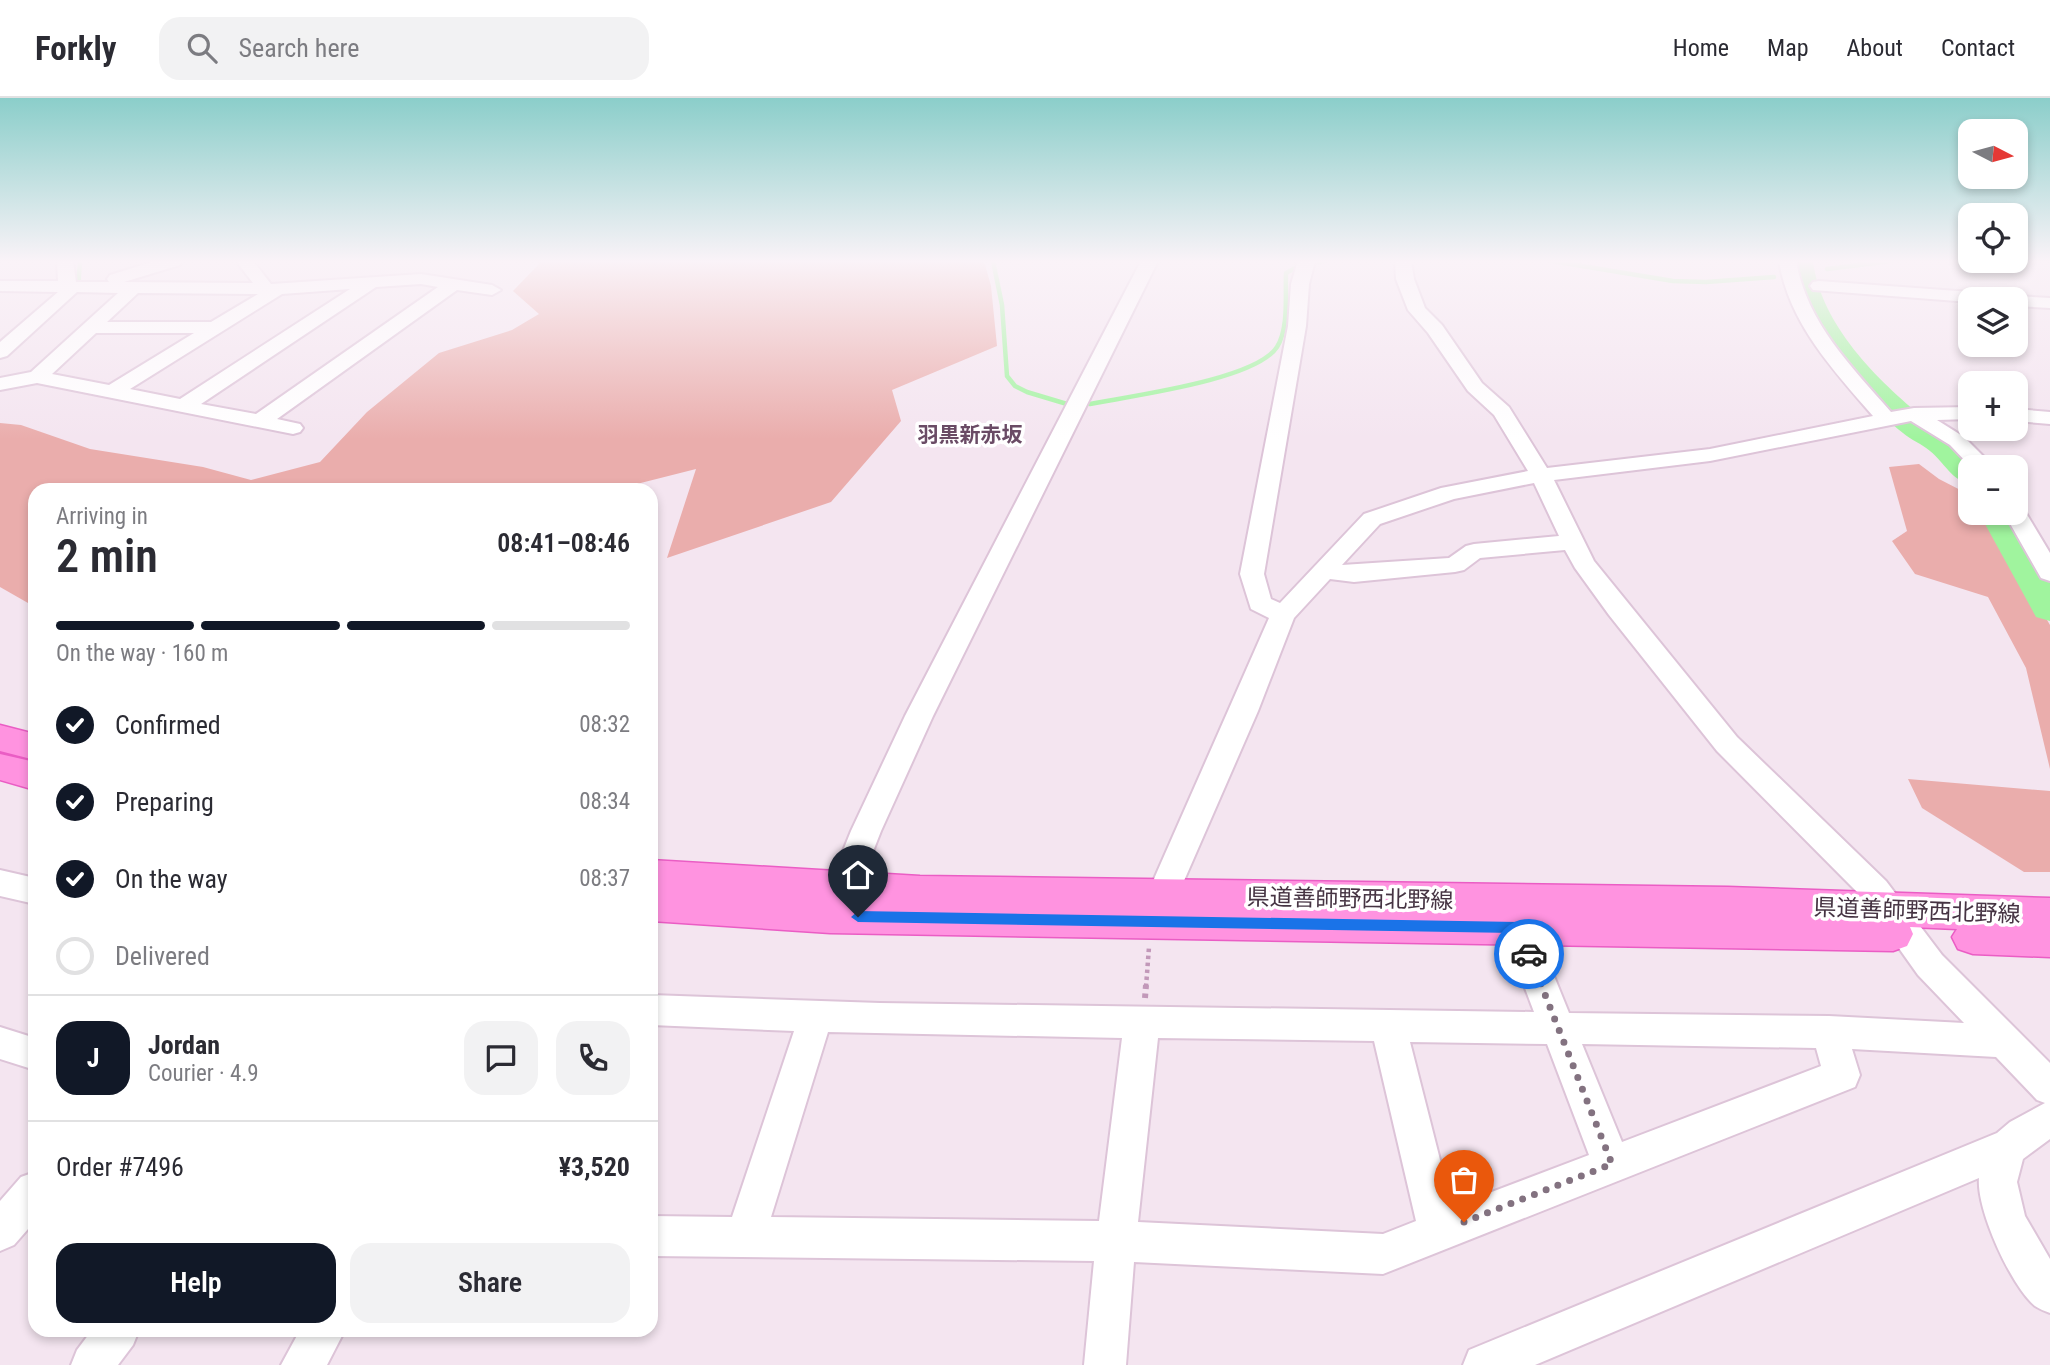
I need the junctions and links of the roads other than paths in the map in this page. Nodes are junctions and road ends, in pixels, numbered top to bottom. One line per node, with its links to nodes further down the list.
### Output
1 (36, 320): 12 (street)
2 (99, 320): 10 (street)
3 (228, 320): 11 (street)
4 (315, 320): 16 (street)
5 (403, 320): 22 (street)
6 (1120, 320): 37 (street)
7 (1297, 320): 30 (street)
8 (1427, 320): 25 (street)
9 (1809, 320): 21 (street)
10 (92, 327): 11 (street); 13 (street)
11 (217, 328): 15 (street)
12 (0, 352)
13 (37, 377): 14 (street); 15 (street)
14 (0, 384)
15 (112, 392): 16 (street)
16 (182, 407): 22 (street)
17 (1958, 413): 18 (street)
18 (1914, 414): 21 (street); 24 (street)
19 (2028, 416): 20 (street)
20 (2050, 418)
21 (1887, 420): 25 (street)
22 (259, 422): 23 (street)
23 (293, 428)
24 (1971, 455)
25 (1541, 475): 27 (street); 28 (street)
26 (2022, 525): 29 (street)
27 (1574, 542): 28 (street); 42 (street)
28 (1325, 571): 30 (street)
29 (2050, 573)
30 (1283, 615): 40 (street)
31 (0, 738): 32 (main road)
32 (28, 745)
33 (0, 767): 34 (main road)
34 (28, 774)
35 (658, 876): 37 (main road, 県道善師野西北野線)
36 (1, 884): 38 (street)
37 (844, 888): 40 (main road, 県道善師野西北野線)
38 (28, 890)
39 (658, 904): 40 (main road, 県道善師野西北野線)
40 (1157, 909): 42 (main road, 県道善師野西北野線); 43 (main road, 県道善師野西北野線)
41 (2050, 915): 42 (main road, 県道善師野西北野線)
42 (1899, 922): 43 (main road, 県道善師野西北野線); 44 (main road, 県道善師野西北野線); 51 (street)
43 (1518, 927): 49 (street)
44 (2050, 940)
45 (658, 1010): 46 (street)
46 (816, 1016): 47 (street); 62 (street)
47 (1142, 1022): 48 (street); 63 (street)
48 (1388, 1026): 49 (street); 60 (street)
49 (1559, 1029): 50 (street); 57 (street)
50 (1829, 1032): 51 (street); 57 (street)
51 (2004, 1041): 54 (street)
52 (0, 1043): 53 (street)
53 (28, 1052)
54 (2050, 1088)
55 (2050, 1119): 56 (street)
56 (2010, 1146): 64 (street); 70 (street)
57 (1612, 1164): 60 (street)
58 (28, 1199): 59 (street)
59 (0, 1231)
60 (1439, 1232): 63 (street)
61 (658, 1236): 62 (street)
62 (745, 1237): 63 (street)
63 (1116, 1241): 69 (street)
64 (2050, 1292)
65 (113, 1337): 67 (street)
66 (320, 1337): 68 (street)
67 (92, 1365)
68 (302, 1365)
69 (1105, 1365)
70 (1484, 1365)

